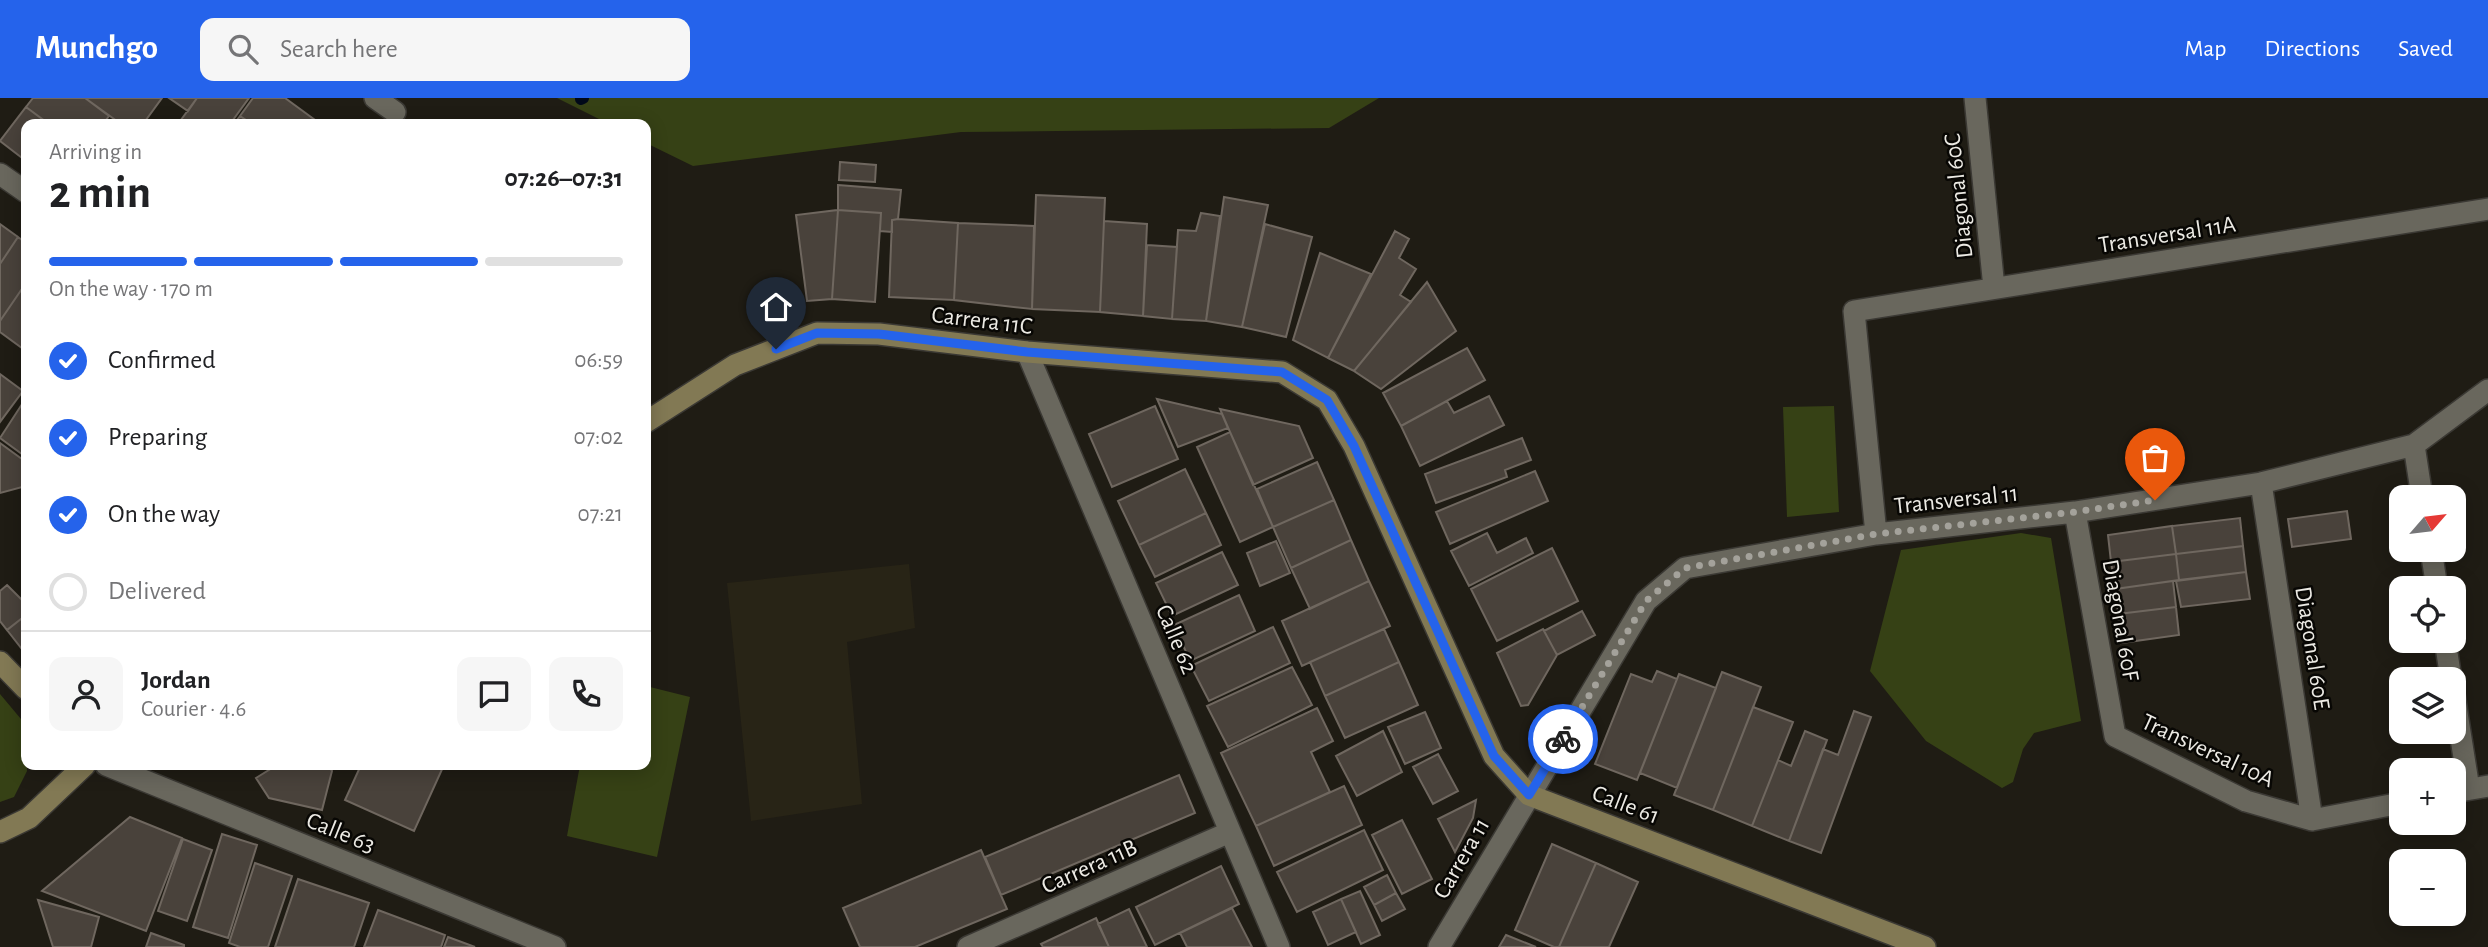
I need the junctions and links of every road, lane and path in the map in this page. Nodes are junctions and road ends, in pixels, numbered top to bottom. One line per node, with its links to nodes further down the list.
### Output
1 (375, 98): 3 (street)
2 (1975, 98): 7 (street, Diagonal 60C)
3 (395, 112)
4 (0, 174): 5 (street)
5 (21, 189)
6 (2488, 209): 7 (street, Transversal 11A)
7 (1994, 288): 16 (street, Transversal 11A)
8 (1027, 352): 10 (street, Carrera 11C); 11 (street, Carrera 11C); 28 (street, Calle 62)
9 (2488, 390): 12 (street, Transversal 11)
10 (1327, 400): 24 (street, Calle 61)
11 (651, 419)
12 (2414, 445): 13 (street, Transversal 11); 14 (street)
13 (2261, 483): 15 (street, Transversal 11); 26 (street, Diagonal 60E)
14 (2420, 485)
15 (2075, 512): 16 (street, Transversal 11); 19 (street, Diagonal 60F)
16 (1876, 534): 24 (street, Transversal 11)
17 (0, 662): 18 (street)
18 (21, 684)
19 (2115, 736): 26 (street, Transversal 10A)
20 (2462, 744): 23 (street)
21 (80, 770): 27 (street)
22 (118, 770): 30 (street, Calle 63)
23 (2470, 789)
24 (1529, 795): 33 (street, Carrera 11); 34 (street, Calle 61)
25 (2389, 805): 26 (street, Transversal 10A)
26 (2312, 820)
27 (0, 832)
28 (1230, 832): 29 (street, Carrera 11B); 32 (street, Calle 62)
29 (1007, 939): 31 (street, Carrera 11B)
30 (555, 947)
31 (968, 947)
32 (1279, 947)
33 (1439, 947)
34 (1925, 947)

